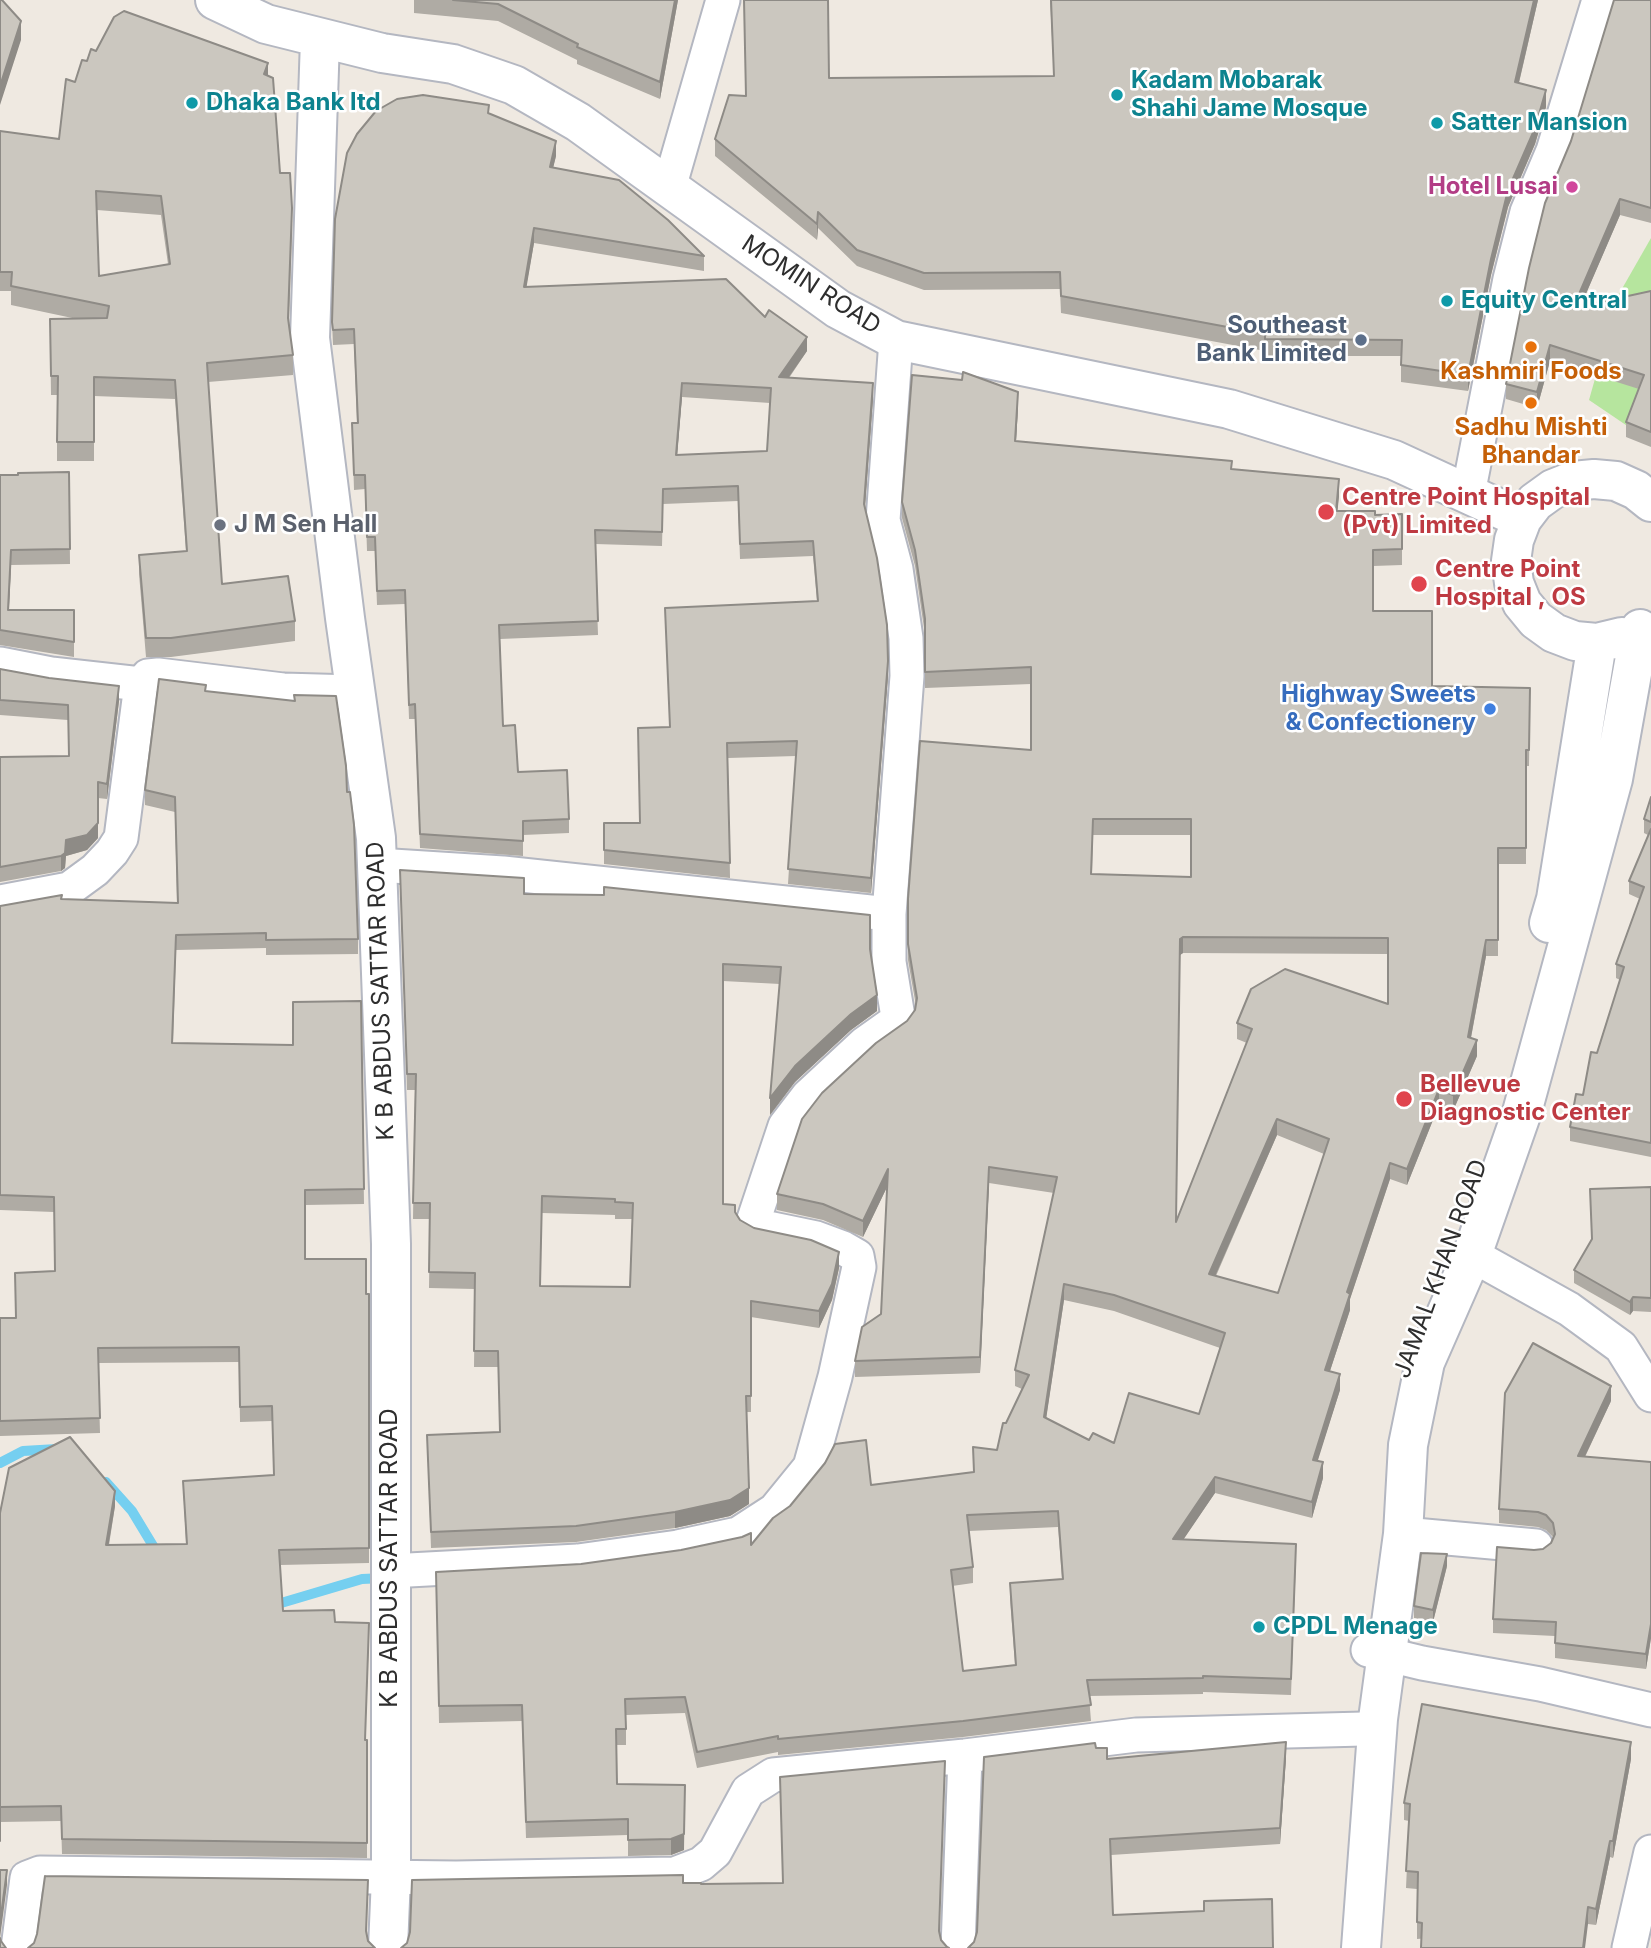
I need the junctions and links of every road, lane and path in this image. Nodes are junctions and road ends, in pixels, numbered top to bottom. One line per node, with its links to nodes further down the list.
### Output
1 (215, 0): 4 (main road, MOMIN ROAD)
2 (723, 0): 5 (street)
3 (1599, 0): 7 (street)
4 (320, 39): 5 (main road, MOMIN ROAD); 14 (main road, K B ABDUS SATTAR ROAD)
5 (669, 188): 6 (main road, MOMIN ROAD)
6 (896, 341): 7 (main road, MOMIN ROAD); 17 (street)
7 (1468, 494): 9 (main road, MOMIN ROAD)
8 (1651, 502): 9 (main road)
9 (1522, 519): 11 (main road)
10 (1646, 624): 11 (main road); 18 (main road)
11 (1597, 643): 23 (main road, JAMAL KHAN ROAD)
12 (0, 664): 13 (street)
13 (141, 684): 14 (street); 16 (street)
14 (355, 692): 15 (main road, K B ABDUS SATTAR ROAD)
15 (377, 865): 17 (street); 22 (main road, K B ABDUS SATTAR ROAD)
16 (0, 902)
17 (889, 914): 22 (street)
18 (1472, 1255): 19 (street); 20 (main road)
19 (1651, 1395)
20 (1403, 1534): 21 (street); 23 (main road)
21 (1535, 1546)
22 (390, 1571): 28 (main road, K B ABDUS SATTAR ROAD)
23 (1377, 1653): 24 (street); 25 (main road, JAMAL KHAN ROAD); 33 (main road)
24 (1651, 1710)
25 (1363, 1729): 26 (street); 32 (main road, JAMAL KHAN ROAD)
26 (965, 1756): 28 (street); 31 (street)
27 (1651, 1852): 34 (street)
28 (391, 1877): 29 (street); 30 (main road, K B ABDUS SATTAR ROAD)
29 (18, 1948)
30 (388, 1948)
31 (958, 1948)
32 (1343, 1948)
33 (1361, 1948)
34 (1629, 1948)

